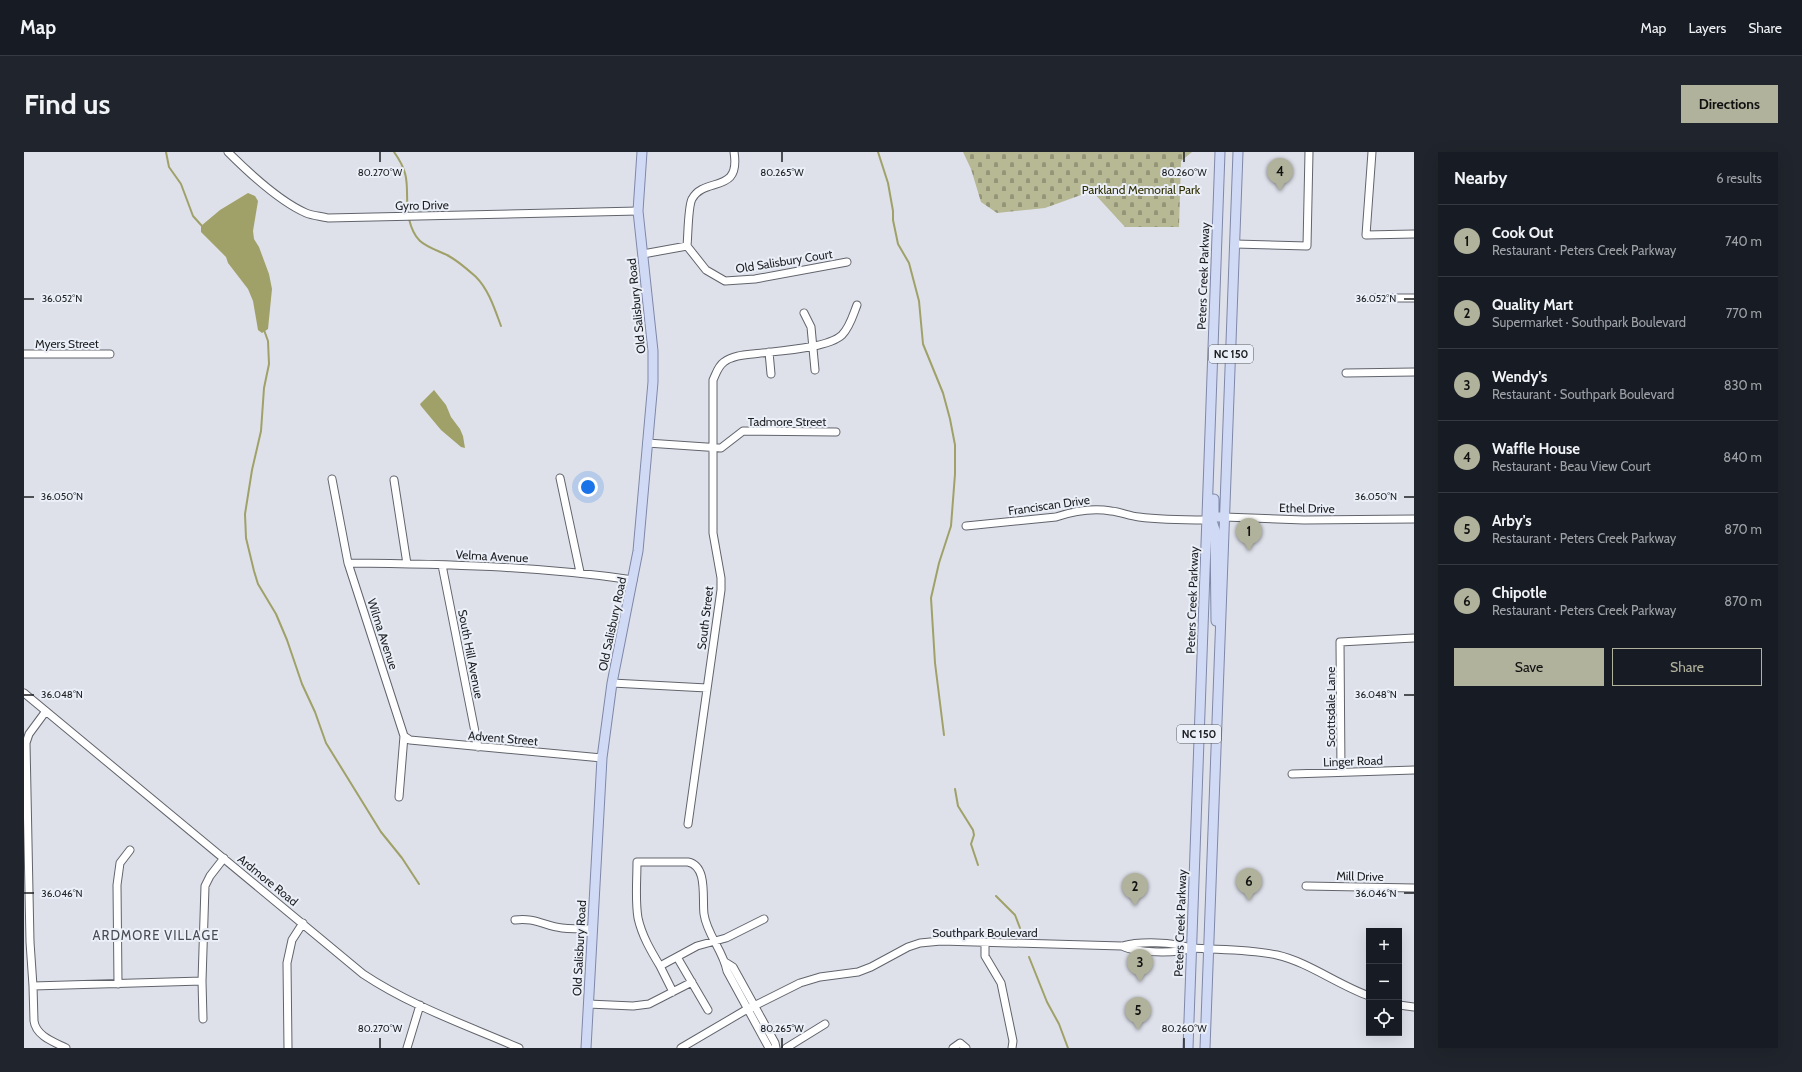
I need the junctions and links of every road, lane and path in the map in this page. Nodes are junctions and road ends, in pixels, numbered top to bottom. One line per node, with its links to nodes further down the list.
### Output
1 (228, 152): 8 (street, Gyro Drive)
2 (642, 152): 8 (main road, Old Salisbury Road)
3 (734, 152): 11 (street)
4 (1220, 152): 27 (main road, Peters Creek Parkway / NC 150)
5 (1238, 152): 10 (main road, NC 150)
6 (1309, 152): 10 (street)
7 (1372, 152): 9 (street)
8 (638, 211): 12 (main road, Old Salisbury Road)
9 (1414, 234)
10 (1235, 244): 33 (main road, NC 150)
11 (687, 246): 12 (street); 13 (street, Old Salisbury Court)
12 (643, 254): 28 (main road, Old Salisbury Road)
13 (847, 262)
14 (1372, 298): 15 (street)
15 (1414, 298)
16 (857, 305): 18 (street)
17 (804, 313): 18 (street)
18 (814, 346): 19 (street); 22 (street)
19 (769, 352): 25 (street); 29 (street, South Street)
20 (24, 354): 21 (street, Myers Street)
21 (110, 354)
22 (815, 370)
23 (1414, 372): 24 (street)
24 (1346, 373)
25 (771, 374)
26 (836, 432): 29 (street, Tadmore Street)
27 (1209, 434): 33 (main road); 35 (main road, Peters Creek Parkway / NC 150)
28 (647, 443): 29 (street, Tadmore Street); 41 (main road, Old Salisbury Road)
29 (712, 448): 45 (street, South Street)
30 (560, 478): 40 (street)
31 (332, 479): 37 (street, Wilma Avenue)
32 (394, 480): 38 (street)
33 (1224, 517): 34 (street, Ethel Drive); 42 (main road, NC 150)
34 (1414, 519)
35 (1207, 520): 36 (street, Franciscan Drive); 42 (main road); 67 (main road, Peters Creek Parkway / NC 150)
36 (966, 526)
37 (348, 563): 38 (street, Velma Avenue); 48 (street, Wilma Avenue)
38 (406, 564): 39 (street, Velma Avenue)
39 (442, 565): 40 (street, Velma Avenue); 49 (street, South Hill Avenue)
40 (580, 572): 41 (street, Velma Avenue)
41 (634, 580): 44 (main road, Old Salisbury Road)
42 (1220, 631): 68 (main road, NC 150)
43 (1414, 638): 52 (street, Scottsdale Lane)
44 (612, 683): 45 (street); 50 (main road, Old Salisbury Road)
45 (707, 688): 55 (street, South Street)
46 (24, 693): 47 (street, Ardmore Road)
47 (46, 710): 57 (street, Ardmore Road); 64 (street)
48 (404, 736): 49 (street, Advent Street); 54 (street, Wilma Avenue)
49 (478, 747): 50 (street, Advent Street)
50 (602, 758): 63 (main road, Old Salisbury Road)
51 (1414, 770): 52 (street, Linger Road)
52 (1341, 771): 53 (street, Linger Road)
53 (1292, 774)
54 (399, 797)
55 (688, 824)
56 (130, 850): 73 (street)
57 (224, 858): 62 (street, Ardmore Road); 71 (street)
58 (1306, 886): 59 (street, Mill Drive)
59 (1414, 888)
60 (764, 919): 66 (street)
61 (515, 920): 63 (street)
62 (303, 923): 78 (street, Ardmore Road); 88 (street)
63 (592, 929): 77 (main road, Old Salisbury Road)
64 (27, 942): 74 (street)
65 (985, 942): 67 (street, Southpark Boulevard); 80 (street, Southpark Boulevard); 97 (street)
66 (715, 943): 69 (street); 70 (street); 80 (street)
67 (1191, 948): 68 (street, Southpark Boulevard); 98 (main road, Peters Creek Parkway / NC 150)
68 (1209, 949): 76 (street, Southpark Boulevard); 99 (main road, NC 150)
69 (677, 957): 70 (street); 72 (street)
70 (660, 966): 75 (street)
71 (202, 981): 73 (street); 83 (street)
72 (692, 982): 75 (street); 82 (street)
73 (118, 984): 74 (street)
74 (33, 986): 87 (street)
75 (673, 992): 77 (street)
76 (1366, 995)
77 (588, 1004): 86 (main road, Old Salisbury Road)
78 (420, 1005): 89 (street); 90 (street, Ardmore Road)
79 (1402, 1005): 81 (street)
80 (751, 1007): 85 (street); 91 (street, Southpark Boulevard)
81 (1414, 1007)
82 (708, 1010)
83 (202, 1019)
84 (825, 1024): 94 (street)
85 (765, 1033): 92 (street); 93 (street)
86 (587, 1046)
87 (66, 1048)
88 (288, 1048)
89 (407, 1048)
90 (519, 1048)
91 (681, 1048)
92 (769, 1048)
93 (776, 1048)
94 (786, 1048)
95 (953, 1048): 96 (street)
96 (966, 1048)
97 (1012, 1048)
98 (1188, 1048)
99 (1206, 1048)

